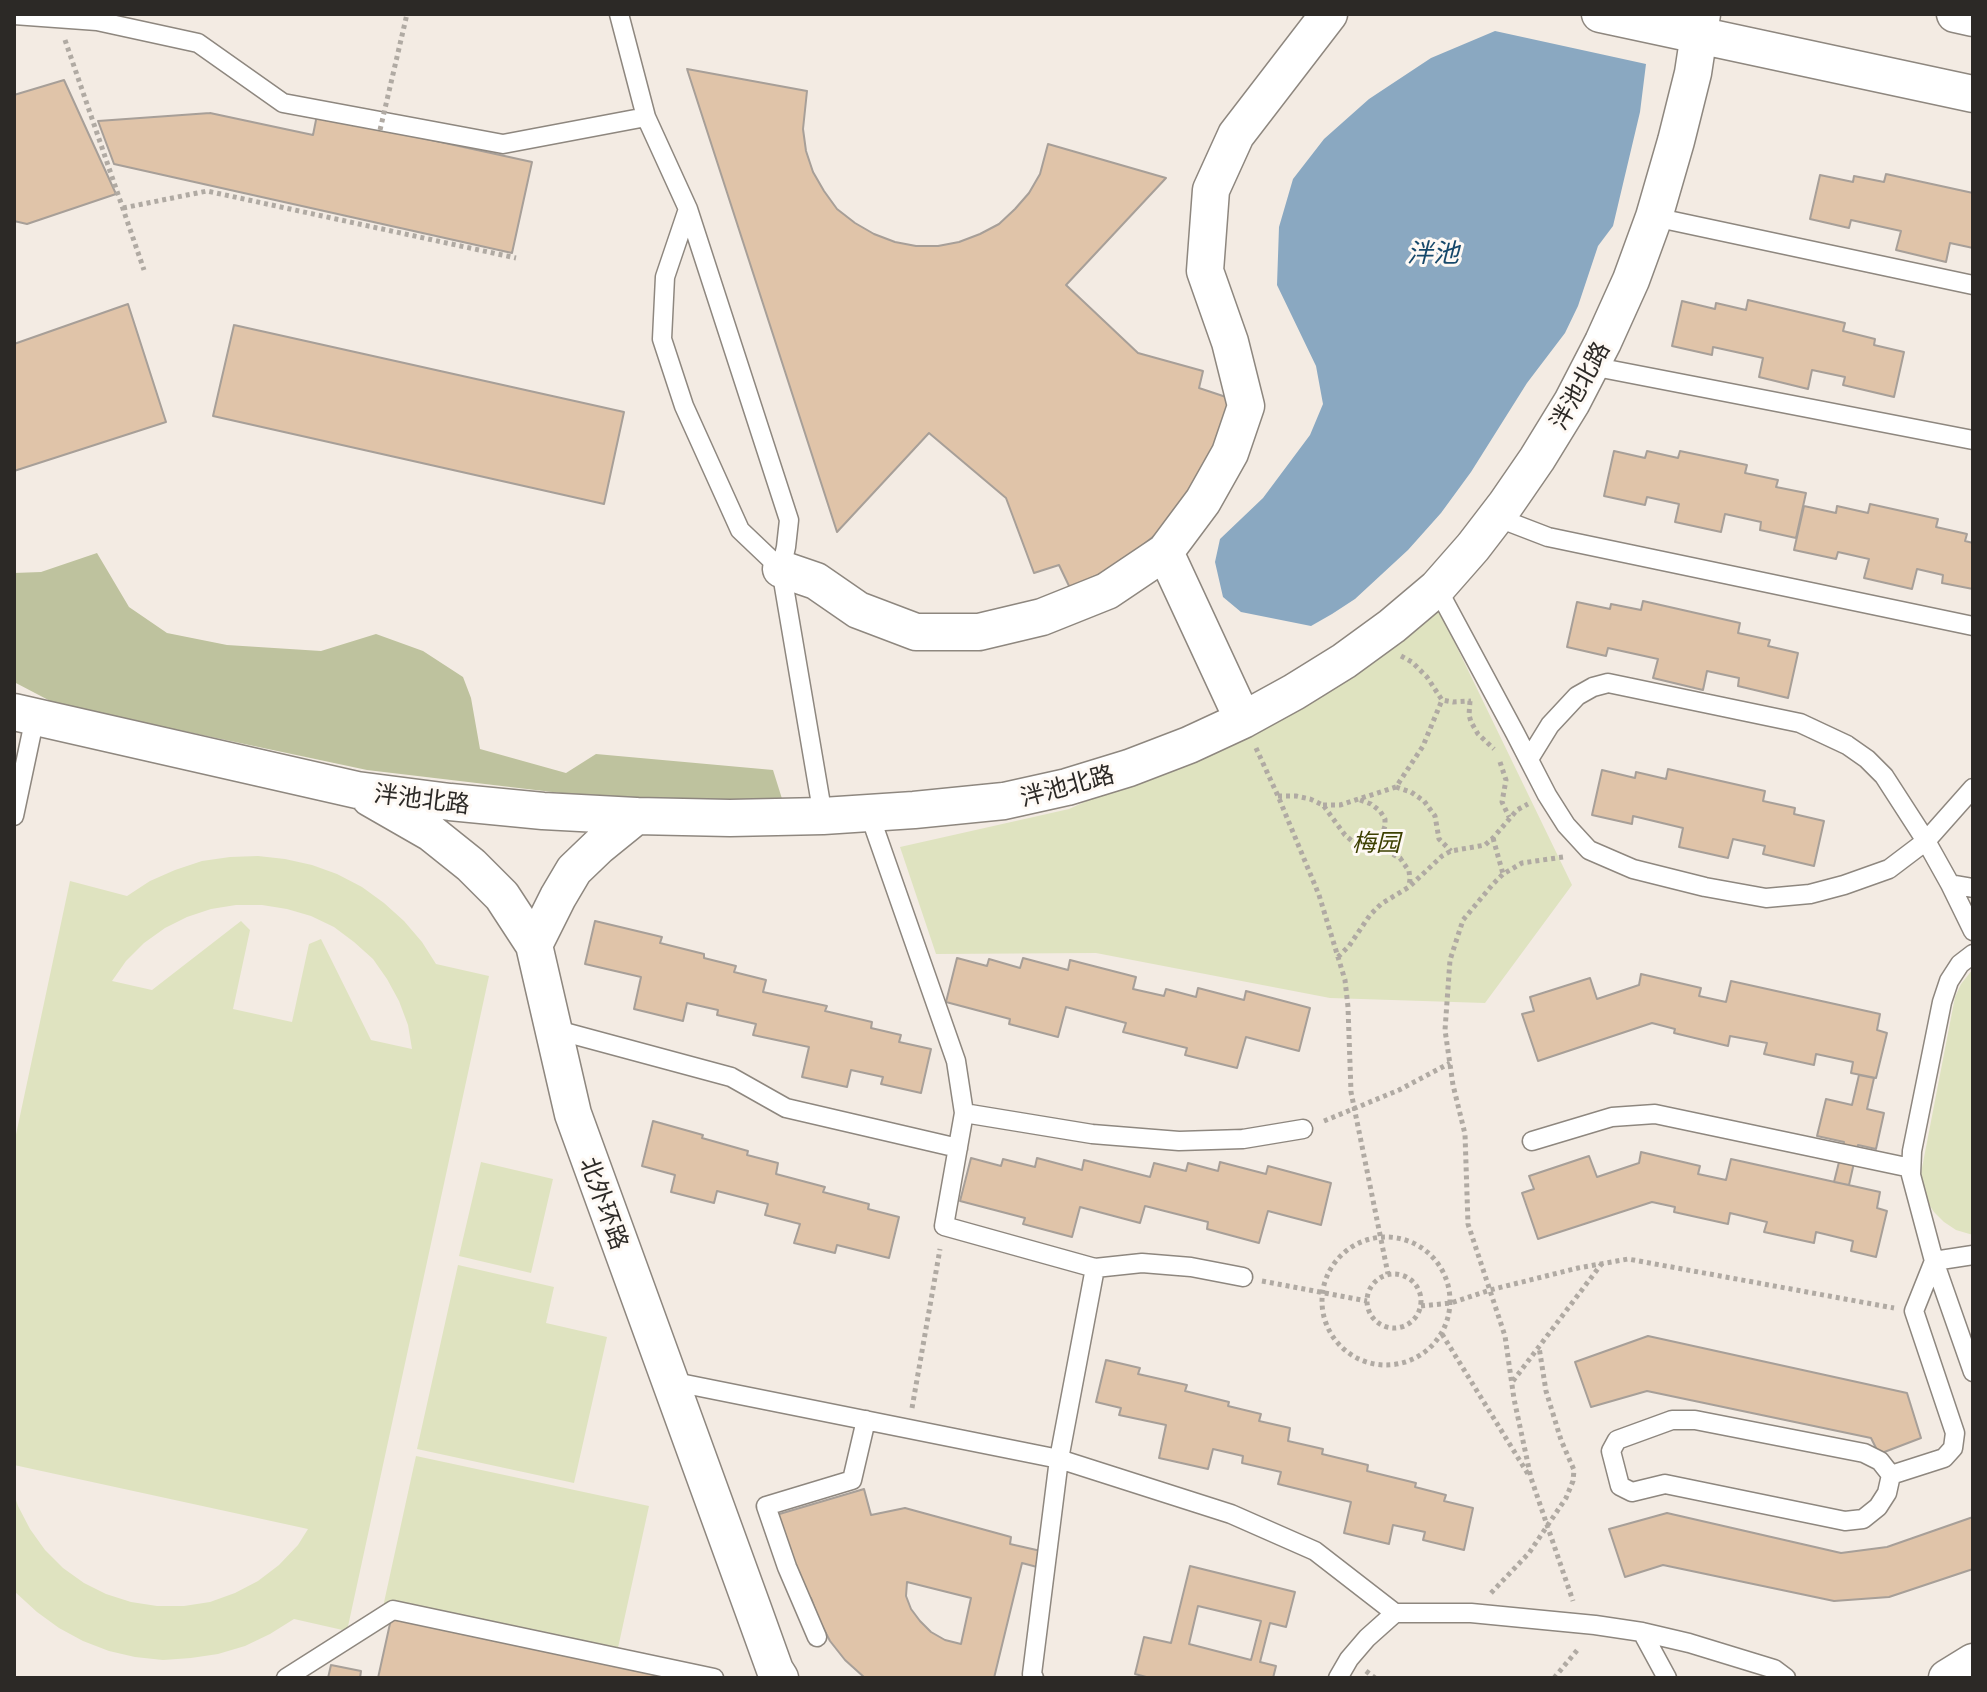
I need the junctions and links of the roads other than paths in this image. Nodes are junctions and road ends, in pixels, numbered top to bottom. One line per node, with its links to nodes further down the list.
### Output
1 (619, 14): 9 (lane)
2 (1329, 14): 16 (street)
3 (1600, 14): 7 (street)
4 (1955, 14): 6 (street)
5 (14, 15): 9 (lane)
6 (1973, 18)
7 (1701, 25): 8 (street); 11 (street, 泮池北路)
8 (1973, 94)
9 (646, 117): 10 (lane)
10 (688, 209): 17 (lane); 17 (lane)
11 (1654, 217): 12 (lane); 13 (street, 泮池北路)
12 (1973, 285)
13 (1591, 366): 14 (lane); 15 (street, 泮池北路)
14 (1973, 440)
15 (1496, 517): 18 (street, 泮池北路); 19 (lane)
16 (1165, 552): 17 (street); 21 (street)
17 (781, 569): 28 (lane)
18 (1437, 588): 21 (street, 泮池北路); 22 (lane)
19 (1973, 626)
20 (25, 715): 24 (street, 泮池北路); 26 (lane)
21 (1243, 720): 25 (street, 泮池北路)
22 (1529, 759): 29 (lane); 29 (lane)
23 (1973, 788): 29 (lane)
24 (357, 790): 27 (street, 泮池北路); 33 (street, 北外环路)
25 (869, 813): 28 (street, 泮池北路); 36 (lane)
26 (14, 816)
27 (636, 816): 28 (street, 泮池北路); 33 (street)
28 (823, 816)
29 (1926, 841): 30 (lane)
30 (1950, 884): 31 (lane); 32 (lane)
31 (1973, 888)
32 (1973, 931)
33 (534, 945): 35 (street, 北外环路)
34 (1973, 954): 40 (lane)
35 (553, 1029): 39 (lane); 46 (street, 北外环路)
36 (964, 1113): 37 (lane); 39 (lane)
37 (1303, 1129)
38 (1532, 1141): 40 (lane)
39 (958, 1148): 43 (lane)
40 (1911, 1168): 42 (lane)
41 (1973, 1255): 42 (lane)
42 (1934, 1261): 45 (lane); 49 (lane)
43 (1095, 1268): 44 (lane); 48 (lane)
44 (1243, 1277)
45 (1973, 1372)
46 (670, 1381): 47 (lane); 54 (street, 北外环路)
47 (866, 1420): 48 (lane); 52 (lane)
48 (1059, 1459): 50 (lane); 57 (lane)
49 (1891, 1475): 49 (lane)
50 (1395, 1613): 51 (lane); 58 (lane)
51 (1642, 1632): 59 (lane); 60 (lane)
52 (817, 1637)
53 (1973, 1662): 61 (street)
54 (770, 1675)
55 (286, 1678): 56 (lane)
56 (714, 1678)
57 (1034, 1678)
58 (1338, 1678)
59 (1667, 1678)
60 (1786, 1678)
61 (1947, 1678)

